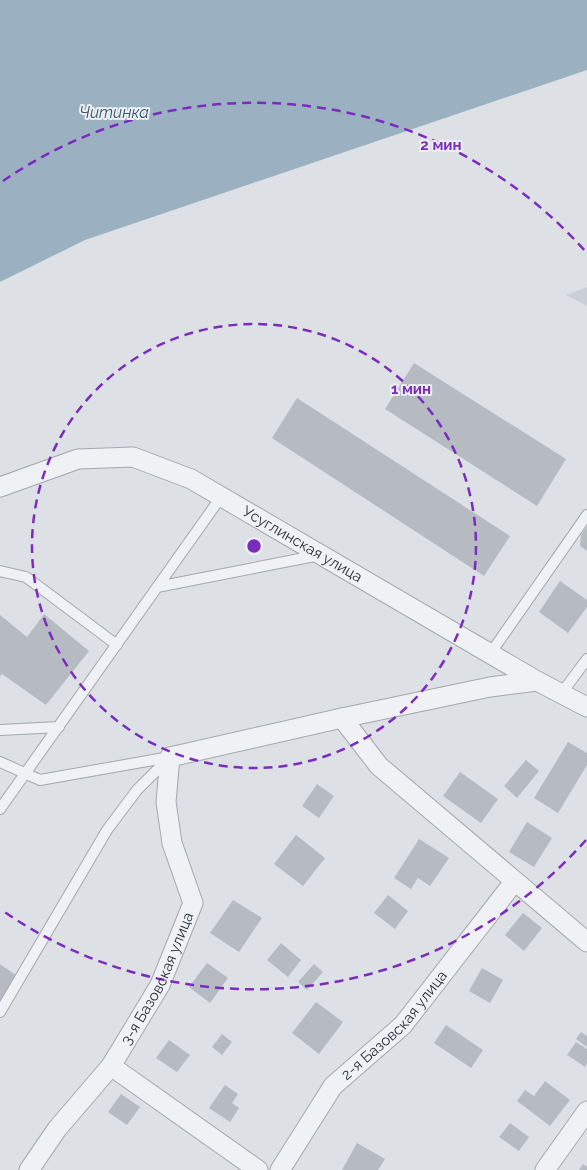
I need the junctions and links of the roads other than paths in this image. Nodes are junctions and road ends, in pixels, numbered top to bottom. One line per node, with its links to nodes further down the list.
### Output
1 (0, 487): 2 (street, Усуглинская улица)
2 (221, 497): 4 (street, Усуглинская улица); 6 (lane)
3 (587, 515): 8 (lane)
4 (321, 555): 6 (lane); 8 (street, Усуглинская улица)
5 (0, 571): 7 (lane)
6 (157, 587): 7 (lane)
7 (117, 645): 14 (lane)
8 (490, 654): 10 (street, Усуглинская улица)
9 (587, 659): 11 (lane)
10 (536, 681): 11 (street, Усуглинская улица); 13 (street)
11 (562, 694): 12 (street, Усуглинская улица)
12 (587, 707)
13 (342, 718): 16 (street); 20 (street)
14 (59, 727): 15 (lane); 18 (lane)
15 (0, 730)
16 (170, 757): 18 (lane); 22 (lane); 23 (street, 3-я Базовская улица)
17 (0, 762): 18 (lane)
18 (26, 774): 19 (lane)
19 (0, 809)
20 (514, 882): 21 (street); 27 (street, 2-я Базовская улица)
21 (587, 942)
22 (0, 1012)
23 (111, 1066): 25 (street, 3-я Базовская улица); 26 (street)
24 (587, 1111): 28 (street)
25 (29, 1170)
26 (258, 1170)
27 (280, 1170)
28 (545, 1170)

